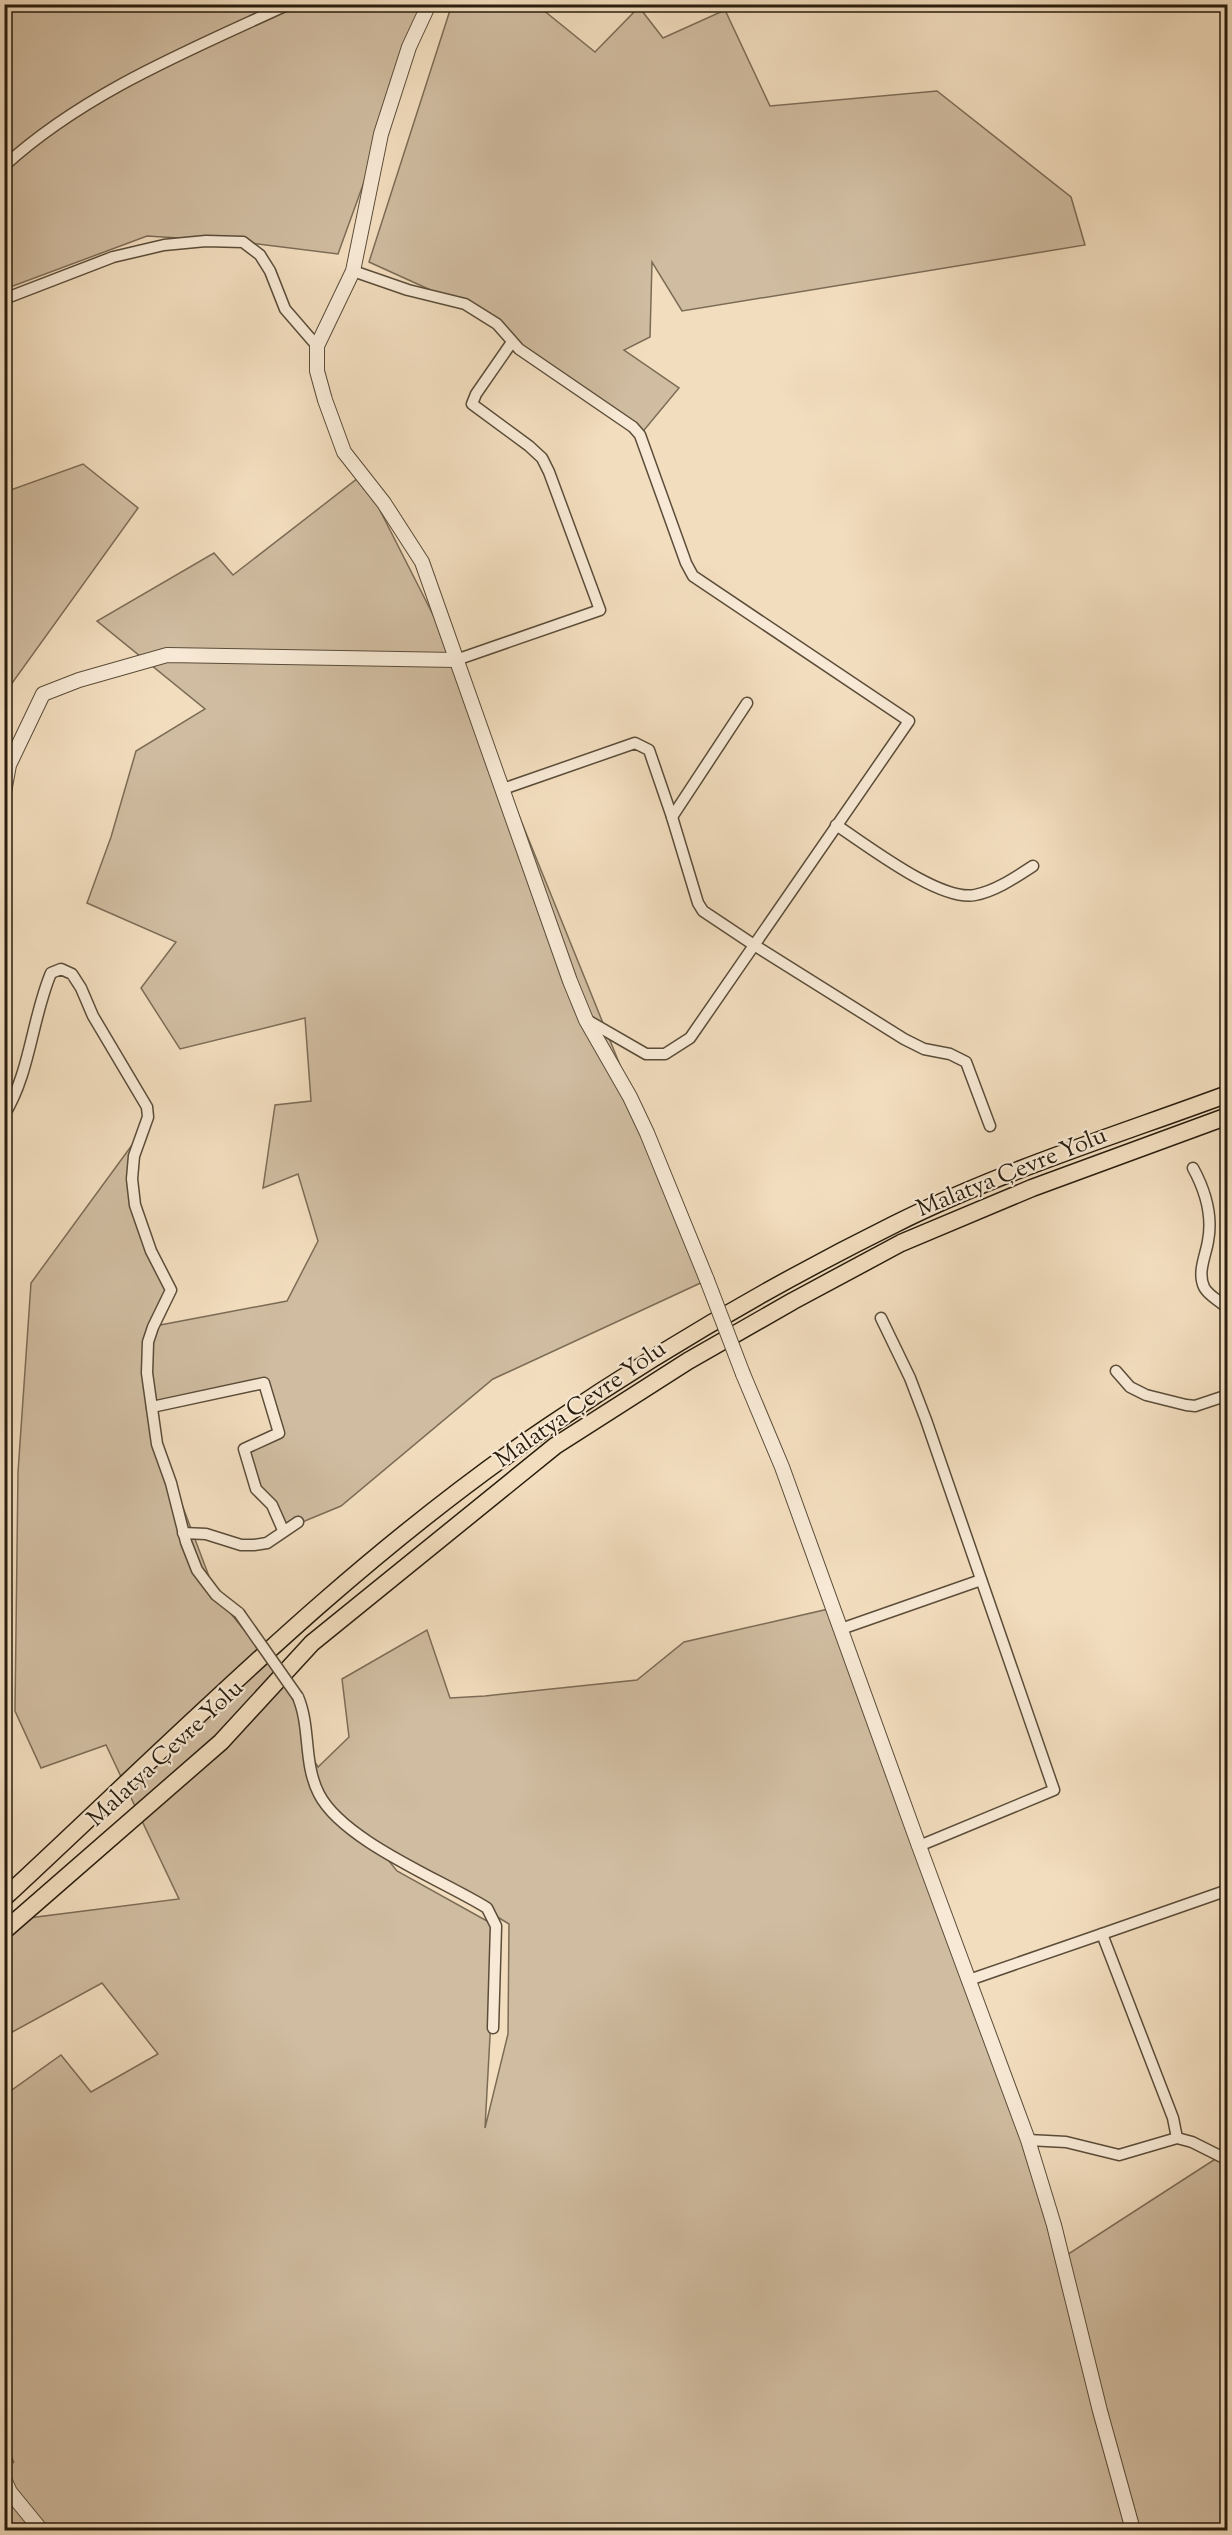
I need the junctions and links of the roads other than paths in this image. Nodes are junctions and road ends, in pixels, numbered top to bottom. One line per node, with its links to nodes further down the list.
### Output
1 (289, 4): 3 (street)
2 (429, 4): 4 (street)
3 (4, 166)
4 (353, 271): 6 (street); 7 (street)
5 (4, 299): 7 (street)
6 (512, 342): 8 (street); 13 (street)
7 (317, 346): 8 (street)
8 (456, 660): 10 (street); 11 (street)
9 (747, 702): 12 (street)
10 (503, 789): 12 (street); 16 (street)
11 (4, 792)
12 (672, 817): 15 (street)
13 (836, 825): 14 (street); 15 (street)
14 (1033, 866)
15 (754, 945): 16 (street); 20 (street)
16 (586, 1020): 31 (street, bridge)
17 (1227, 1094): 34 (highway, Malatya Çevre Yolu)
18 (4, 1115): 26 (street)
19 (1227, 1116): 35 (highway, Malatya Çevre Yolu)
20 (990, 1126)
21 (1193, 1168): 22 (street)
22 (1227, 1309)
23 (881, 1318): 30 (street)
24 (1116, 1371): 25 (street)
25 (1227, 1395)
26 (152, 1407): 28 (street); 29 (street)
27 (298, 1522): 28 (street)
28 (283, 1530): 29 (street)
29 (183, 1533): 38 (street, bridge)
30 (981, 1580): 31 (street); 32 (street)
31 (841, 1629): 32 (street)
32 (919, 1845): 37 (street)
33 (1227, 1890): 36 (street)
34 (4, 1898)
35 (4, 1931)
36 (1102, 1934): 37 (street); 39 (street)
37 (969, 1980): 40 (street)
38 (493, 2028)
39 (1177, 2138): 40 (street); 41 (street)
40 (1028, 2140): 44 (street)
41 (1227, 2160)
42 (4, 2479): 43 (street)
43 (41, 2530)
44 (1132, 2530)

